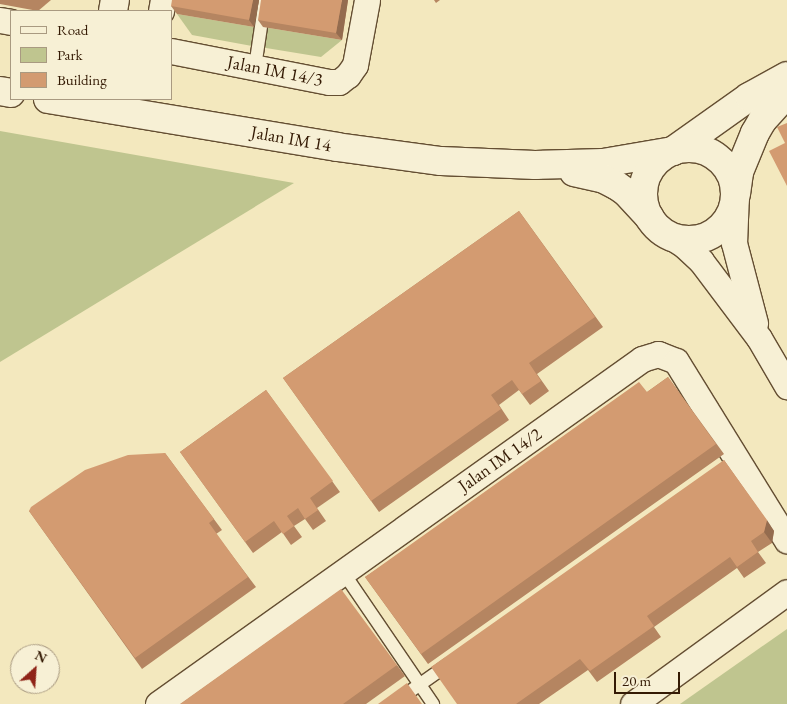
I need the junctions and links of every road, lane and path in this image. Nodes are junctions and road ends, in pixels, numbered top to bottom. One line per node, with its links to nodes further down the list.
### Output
1 (265, 0): 4 (lane)
2 (367, 0): 4 (street, Jalan IM 14/3)
3 (172, 51): 4 (street, Jalan IM 14/3)
4 (254, 67)
5 (787, 76): 9 (street)
6 (787, 93): 11 (street)
7 (60, 100): 8 (street, Jalan IM 14)
8 (98, 103): 10 (street, Jalan IM 14)
9 (673, 151): 10 (street, Jalan IM 14); 11 (street); 12 (street)
10 (535, 165): 12 (street, Jalan IM 14)
11 (736, 194): 12 (street); 13 (street)
12 (659, 229): 13 (street)
13 (759, 338): 14 (street)
14 (787, 386)
15 (787, 541): 16 (street, Jalan IM 14/2)
16 (343, 572): 19 (lane); 20 (street, Jalan IM 14/2)
17 (787, 592): 23 (street)
18 (461, 656): 19 (lane)
19 (420, 684): 21 (lane); 22 (lane)
20 (158, 704)
21 (392, 704)
22 (433, 704)
23 (633, 704)

